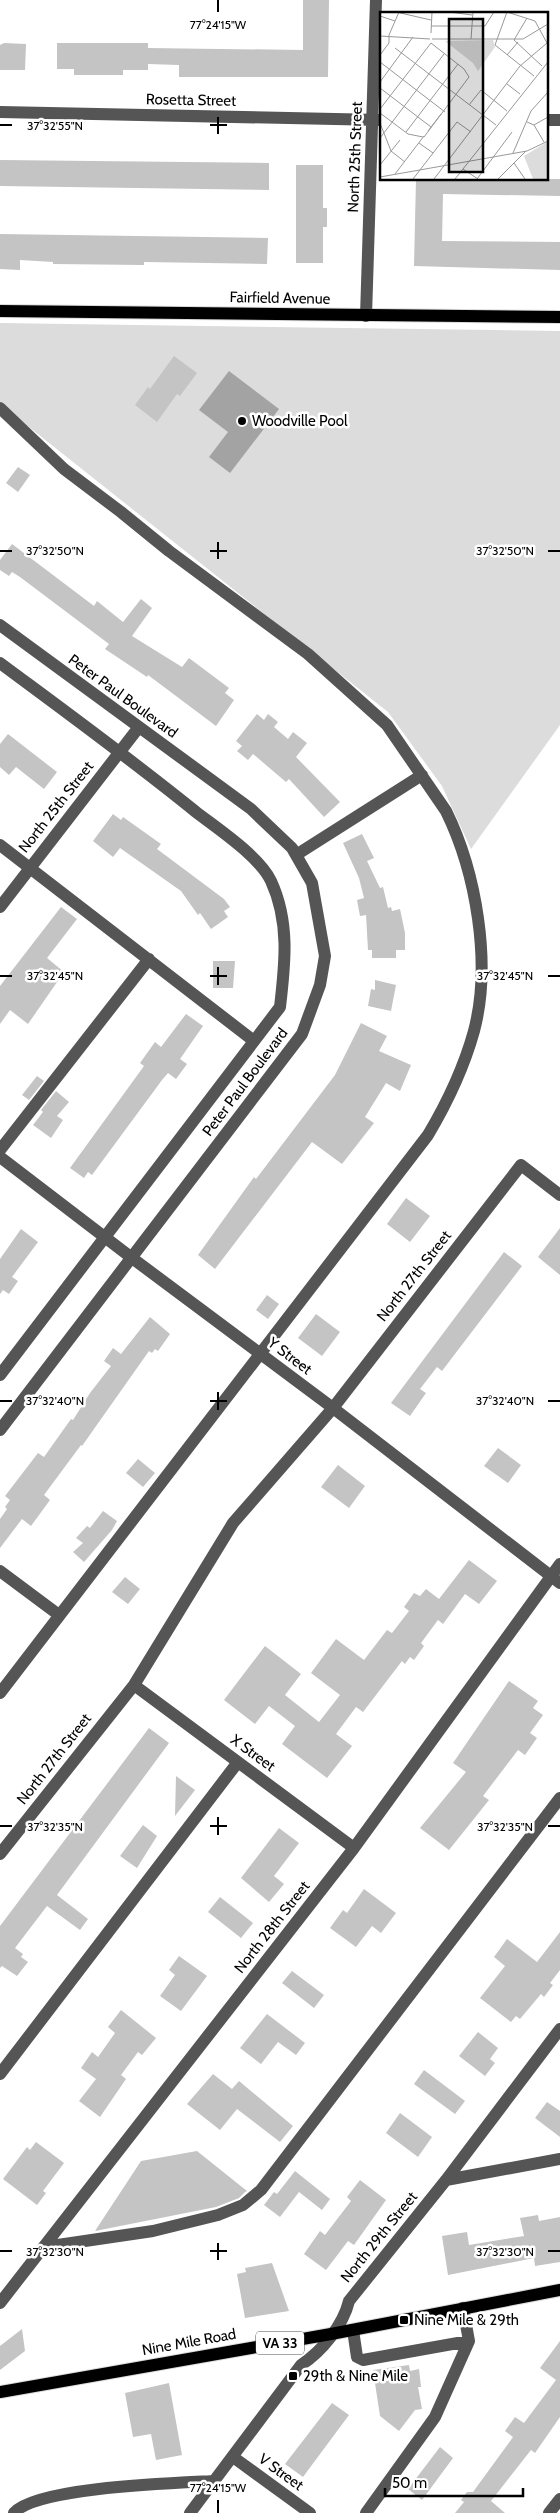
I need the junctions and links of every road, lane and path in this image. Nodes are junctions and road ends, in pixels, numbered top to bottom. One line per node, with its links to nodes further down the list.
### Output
1 (376, 0): 3 (street, North 25th Street)
2 (0, 112): 3 (street, Rosetta Street)
3 (377, 120): 5 (street, North 25th Street)
4 (0, 311): 5 (main road, Fairfield Avenue)
5 (366, 316): 6 (main road, Fairfield Avenue)
6 (560, 317)
7 (0, 408): 12 (street)
8 (0, 625): 10 (street, Peter Paul Boulevard)
9 (0, 663): 11 (street, Peter Paul Boulevard)
10 (138, 727): 11 (street, North 25th Street); 14 (street, Peter Paul Boulevard)
11 (120, 750): 15 (street, North 25th Street); 18 (street, Peter Paul Boulevard)
12 (422, 775): 14 (street); 24 (street)
13 (0, 845): 15 (street)
14 (296, 855): 23 (street, Peter Paul Boulevard)
15 (30, 867): 16 (street, North 25th Street); 17 (street)
16 (0, 907)
17 (149, 959): 18 (street); 19 (street)
18 (254, 1041): 22 (street, Peter Paul Boulevard)
19 (0, 1150)
20 (0, 1157): 22 (street, Y Street)
21 (560, 1196): 26 (street, North 27th Street)
22 (105, 1238): 23 (street, Y Street); 25 (street, Peter Paul Boulevard)
23 (132, 1258): 24 (street, Y Street); 27 (street, Peter Paul Boulevard)
24 (259, 1353): 26 (street, Y Street); 31 (street)
25 (0, 1375)
26 (333, 1408): 30 (street, Y Street); 32 (street, North 27th Street)
27 (0, 1430)
28 (560, 1564): 30 (street, North 28th Street)
29 (0, 1571): 31 (street)
30 (555, 1580): 36 (street, North 28th Street)
31 (59, 1615): 33 (street)
32 (134, 1685): 34 (street, X Street); 37 (street, North 27th Street)
33 (0, 1693)
34 (238, 1762): 36 (street, X Street); 39 (street)
35 (560, 1798): 42 (street)
36 (354, 1848): 42 (street, North 28th Street)
37 (0, 1854)
38 (560, 2029): 41 (street, North 29th Street)
39 (0, 2074)
40 (560, 2159): 41 (street)
41 (446, 2180): 47 (street, North 29th Street)
42 (44, 2247): 44 (street, North 28th Street)
43 (560, 2290): 45 (main road, Nine Mile Road / VA 33)
44 (0, 2303)
45 (463, 2308): 46 (main road, Nine Mile Road / VA 33); 48 (street)
46 (353, 2330): 47 (main road, Nine Mile Road / VA 33); 48 (street)
47 (331, 2334): 49 (main road, Nine Mile Road / VA 33); 50 (street, North 29th Street)
48 (469, 2341): 56 (street)
49 (0, 2392)
50 (233, 2457): 51 (street, North 29th Street); 55 (street, V Street)
51 (215, 2481): 53 (street); 54 (street, North 29th Street)
52 (560, 2499): 57 (street)
53 (14, 2513)
54 (190, 2513)
55 (310, 2513)
56 (366, 2513)
57 (549, 2513)

